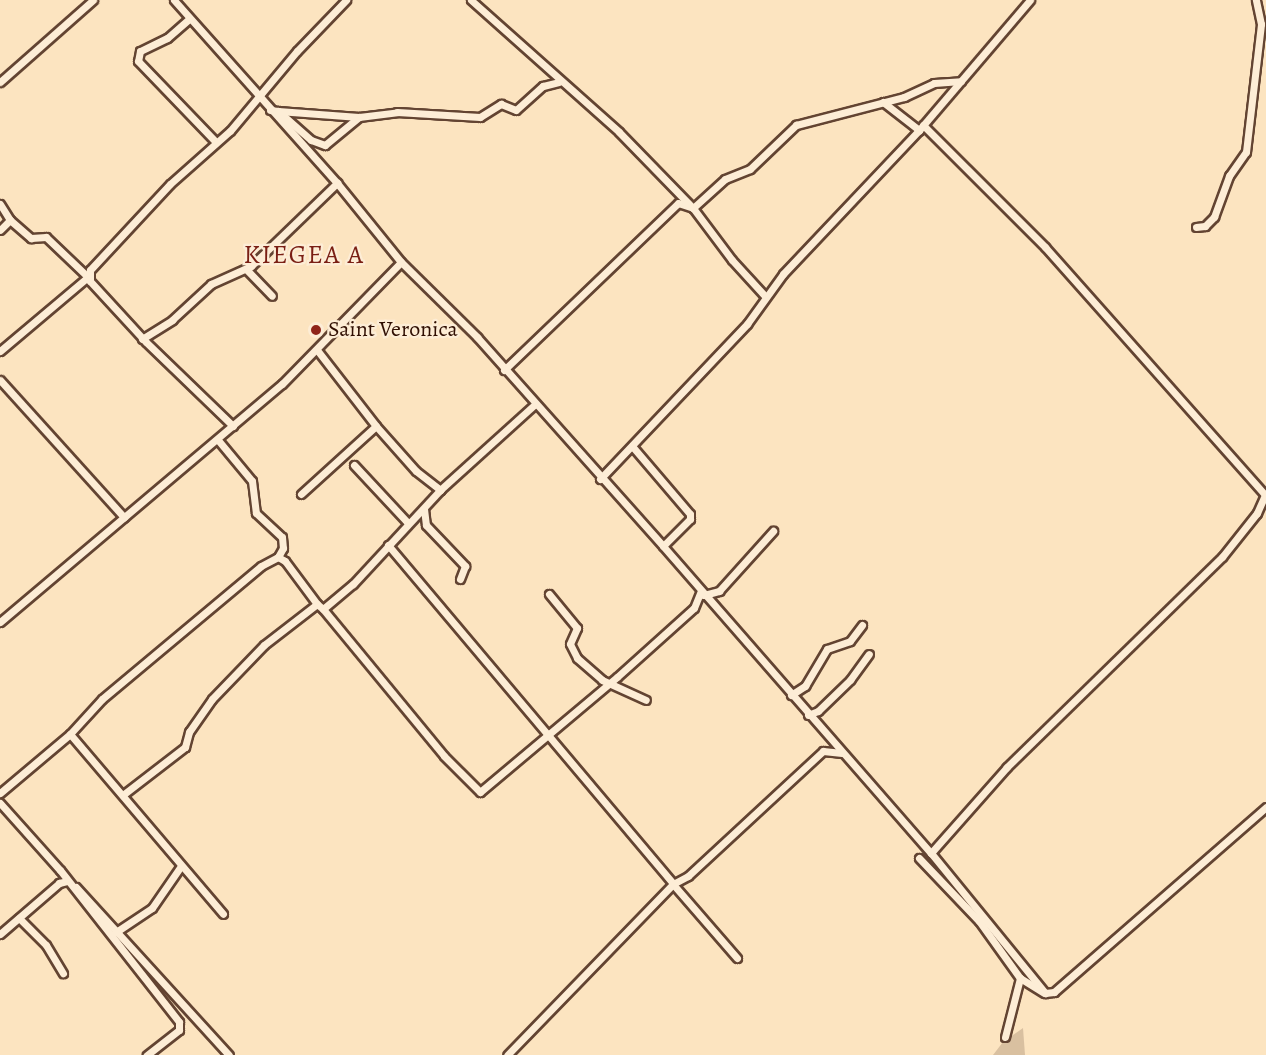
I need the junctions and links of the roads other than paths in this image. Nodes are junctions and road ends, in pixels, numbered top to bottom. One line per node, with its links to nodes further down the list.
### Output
1 (93, 0): 10 (street)
2 (174, 0): 7 (street)
3 (346, 0): 12 (street)
4 (471, 0): 11 (street)
5 (1030, 0): 9 (street)
6 (1256, 0): 8 (street)
7 (189, 19): 12 (street); 17 (street)
8 (1263, 30): 22 (street)
9 (961, 81): 13 (street); 16 (street)
10 (0, 82)
11 (558, 82): 15 (street); 20 (street)
12 (258, 96): 14 (street); 17 (street)
13 (883, 102): 16 (street); 20 (street)
14 (274, 110): 15 (street); 15 (street); 18 (street)
15 (359, 117)
16 (921, 128): 27 (street); 68 (street)
17 (216, 142): 26 (street)
18 (337, 183): 24 (street); 25 (street)
19 (0, 204): 21 (street)
20 (693, 208): 27 (street); 32 (street)
21 (10, 220): 23 (street); 26 (street)
22 (1196, 227)
23 (0, 230)
24 (400, 262): 31 (street); 32 (street)
25 (246, 270): 28 (street); 29 (street)
26 (89, 279): 29 (street); 30 (street)
27 (764, 295): 38 (street)
28 (272, 296)
29 (142, 339): 35 (street)
30 (1, 348)
31 (317, 350): 35 (street); 36 (street)
32 (504, 370): 34 (street)
33 (0, 380): 44 (street)
34 (534, 405): 40 (street); 41 (street)
35 (233, 426): 37 (street)
36 (376, 426): 41 (street); 42 (street)
37 (218, 440): 44 (street); 49 (street)
38 (632, 446): 40 (street); 48 (street)
39 (354, 465): 45 (street)
40 (600, 479): 48 (street)
41 (440, 490): 43 (street)
42 (301, 494)
43 (424, 509): 45 (street); 50 (street)
44 (124, 517): 54 (street)
45 (408, 523): 47 (street)
46 (773, 531): 51 (street)
47 (388, 545): 53 (street); 62 (street)
48 (663, 546): 51 (street)
49 (278, 557): 53 (street); 61 (street)
50 (460, 579)
51 (703, 593): 57 (street); 58 (street)
52 (549, 594): 57 (street)
53 (320, 606): 62 (street); 65 (street)
54 (0, 622)
55 (862, 625): 58 (street)
56 (869, 654): 60 (street)
57 (609, 683): 59 (street); 62 (street)
58 (791, 695): 60 (street)
59 (646, 700)
60 (808, 715): 63 (street)
61 (70, 734): 64 (street); 65 (street)
62 (546, 734): 72 (street)
63 (842, 753): 68 (street); 72 (street)
64 (0, 793)
65 (124, 794): 70 (street)
66 (0, 803): 71 (street)
67 (1266, 807): 81 (street)
68 (931, 853): 81 (street)
69 (920, 858): 80 (street)
70 (181, 866): 73 (street); 75 (street)
71 (65, 880): 74 (street); 75 (street); 77 (street)
72 (673, 884): 78 (street); 85 (street)
73 (223, 914)
74 (19, 918): 76 (street); 79 (street)
75 (117, 929): 77 (street); 84 (street)
76 (0, 934)
77 (114, 937): 83 (street)
78 (737, 958)
79 (63, 973)
80 (1020, 978): 81 (street); 82 (street)
81 (1045, 993)
82 (1005, 1037)
83 (147, 1055)
84 (229, 1055)
85 (507, 1055)

